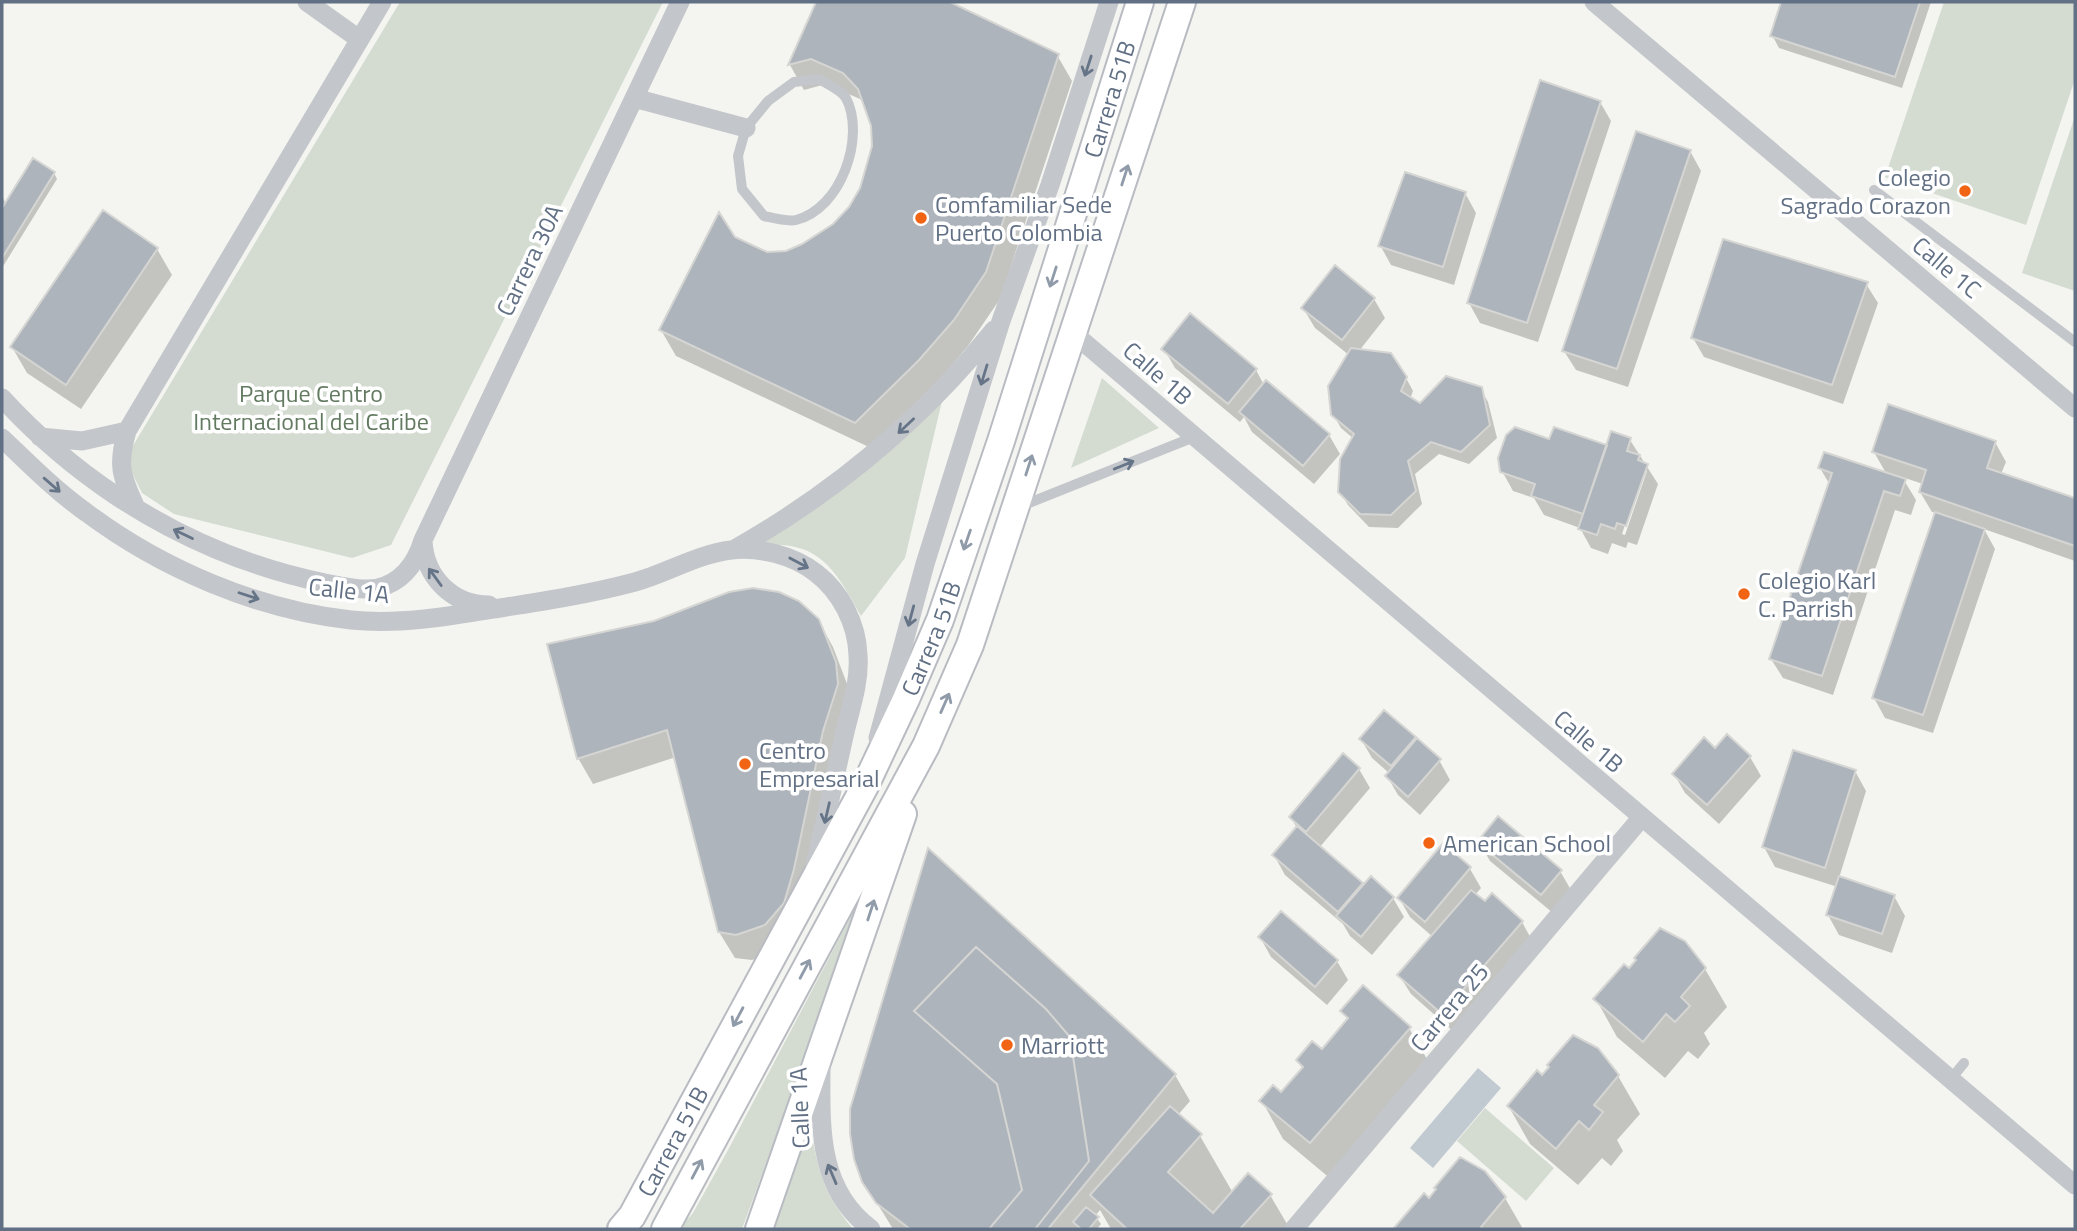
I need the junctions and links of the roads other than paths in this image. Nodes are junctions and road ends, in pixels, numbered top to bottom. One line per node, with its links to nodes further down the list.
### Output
1 (307, 2): 10 (street)
2 (382, 2): 10 (street)
3 (680, 2): 11 (street, Carrera 30A)
4 (1099, 2): 9 (street)
5 (1110, 2): 9 (street)
6 (1140, 2): 30 (main road, Carrera 51B, one-way to 30)
7 (1182, 2): 15 (main road, Carrera 51B, one-way to 7)
8 (1594, 2): 18 (street, Calle 1C)
9 (1102, 25): 14 (street, one-way to 14)
10 (359, 39): 19 (street)
11 (634, 98): 12 (street); 25 (street, Carrera 30A)
12 (747, 128): 12 (lane)
13 (1874, 190): 16 (lane)
14 (1001, 321): 26 (street, one-way to 26); 30 (street, one-way to 30)
15 (1073, 333): 21 (street, Calle 1B); 24 (main road, Carrera 51B, one-way to 15)
16 (2075, 342)
17 (2, 398): 20 (street, Calle 1A)
18 (2075, 408)
19 (127, 430): 20 (street); 23 (street)
20 (40, 437): 23 (street, Calle 1A)
21 (1194, 437): 24 (lane, one-way to 21); 31 (street, Calle 1B)
22 (2, 438): 28 (street, Calle 1A, one-way to 28)
23 (135, 508): 27 (street, Calle 1A, one-way to 23)
24 (1015, 509): 29 (main road, Carrera 51B, one-way to 24)
25 (423, 540): 27 (street, Carrera 30A); 28 (street, one-way to 25)
26 (733, 550): 28 (street, Calle 1A); 32 (street, one-way to 32)
27 (365, 589)
28 (516, 605)
29 (926, 746): 33 (main road, one-way to 29); 38 (main road, Carrera 51B, one-way to 29)
30 (865, 786): 32 (main road, Carrera 51B)
31 (1642, 817): 35 (street, Calle 1B); 41 (street, Carrera 25)
32 (810, 884): 37 (main road, Carrera 51B, one-way to 37)
33 (821, 1053): 39 (main road); 40 (street, Calle 1A, one-way to 33)
34 (1964, 1063): 35 (lane)
35 (1951, 1079): 36 (street, Calle 1B)
36 (2075, 1185)
37 (621, 1229)
38 (665, 1229)
39 (759, 1229)
40 (871, 1229)
41 (1294, 1229)

